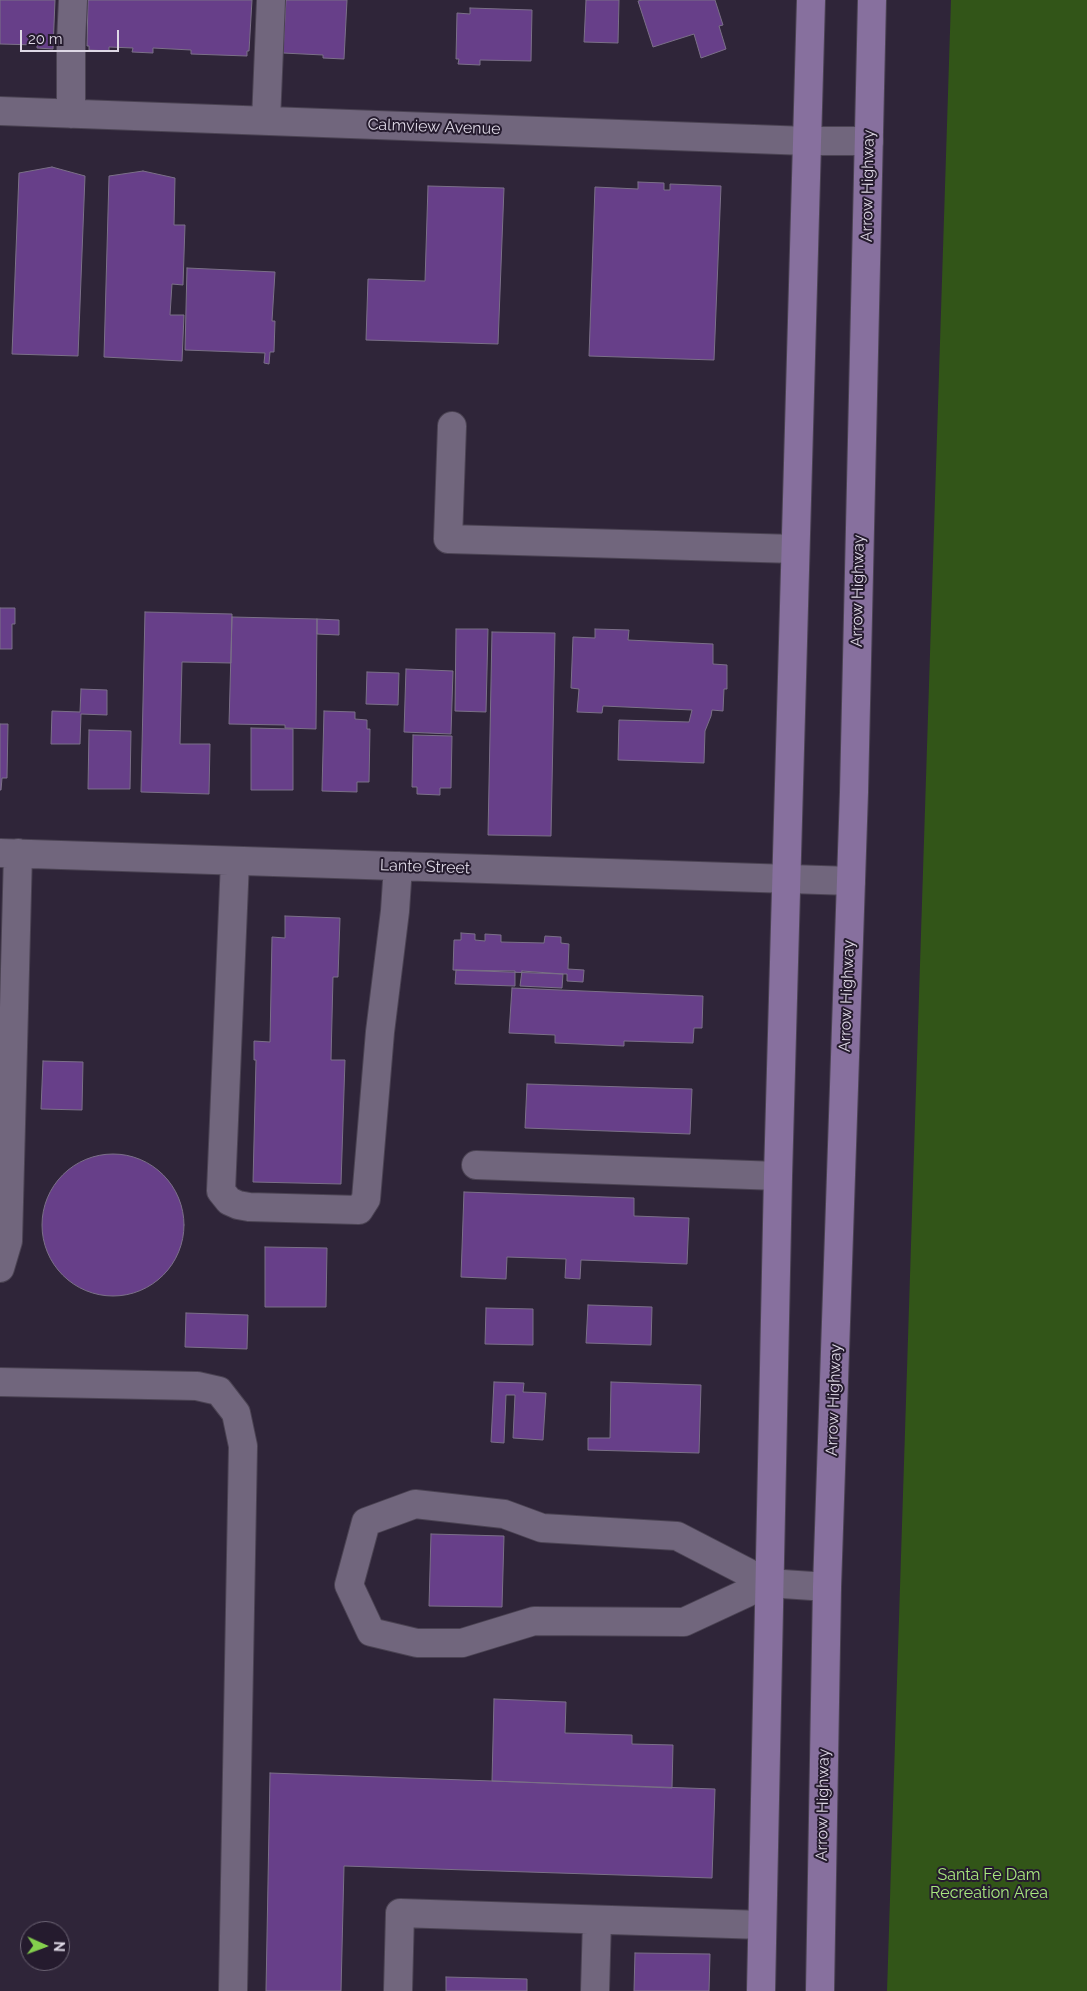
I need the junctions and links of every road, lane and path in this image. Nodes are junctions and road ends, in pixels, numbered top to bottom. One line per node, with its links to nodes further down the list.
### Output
1 (73, 0): 6 (street)
2 (271, 0): 7 (street)
3 (810, 0): 8 (main road)
4 (872, 0): 9 (main road, Arrow Highway)
5 (0, 111): 6 (street, Calmview Avenue)
6 (71, 114): 7 (street, Calmview Avenue)
7 (266, 121): 8 (street, Calmview Avenue)
8 (807, 141): 9 (street, Calmview Avenue); 11 (main road)
9 (869, 141): 16 (main road, Arrow Highway)
10 (452, 426): 11 (street)
11 (795, 549): 15 (main road)
12 (9, 853): 13 (street, Lante Street); 19 (street)
13 (235, 860): 14 (street, Lante Street); 14 (street)
14 (398, 866): 15 (street, Lante Street)
15 (786, 879): 16 (street, Lante Street); 18 (main road)
16 (851, 881): 22 (main road, Arrow Highway)
17 (476, 1165): 18 (street)
18 (778, 1176): 21 (main road)
19 (0, 1268)
20 (0, 1382): 25 (street)
21 (768, 1583): 21 (street); 22 (street); 24 (main road)
22 (827, 1587): 29 (main road, Arrow Highway)
23 (597, 1920): 24 (street); 26 (street); 27 (street)
24 (762, 1925): 28 (main road)
25 (233, 1991)
26 (398, 1991)
27 (595, 1991)
28 (761, 1991)
29 (820, 1991)

